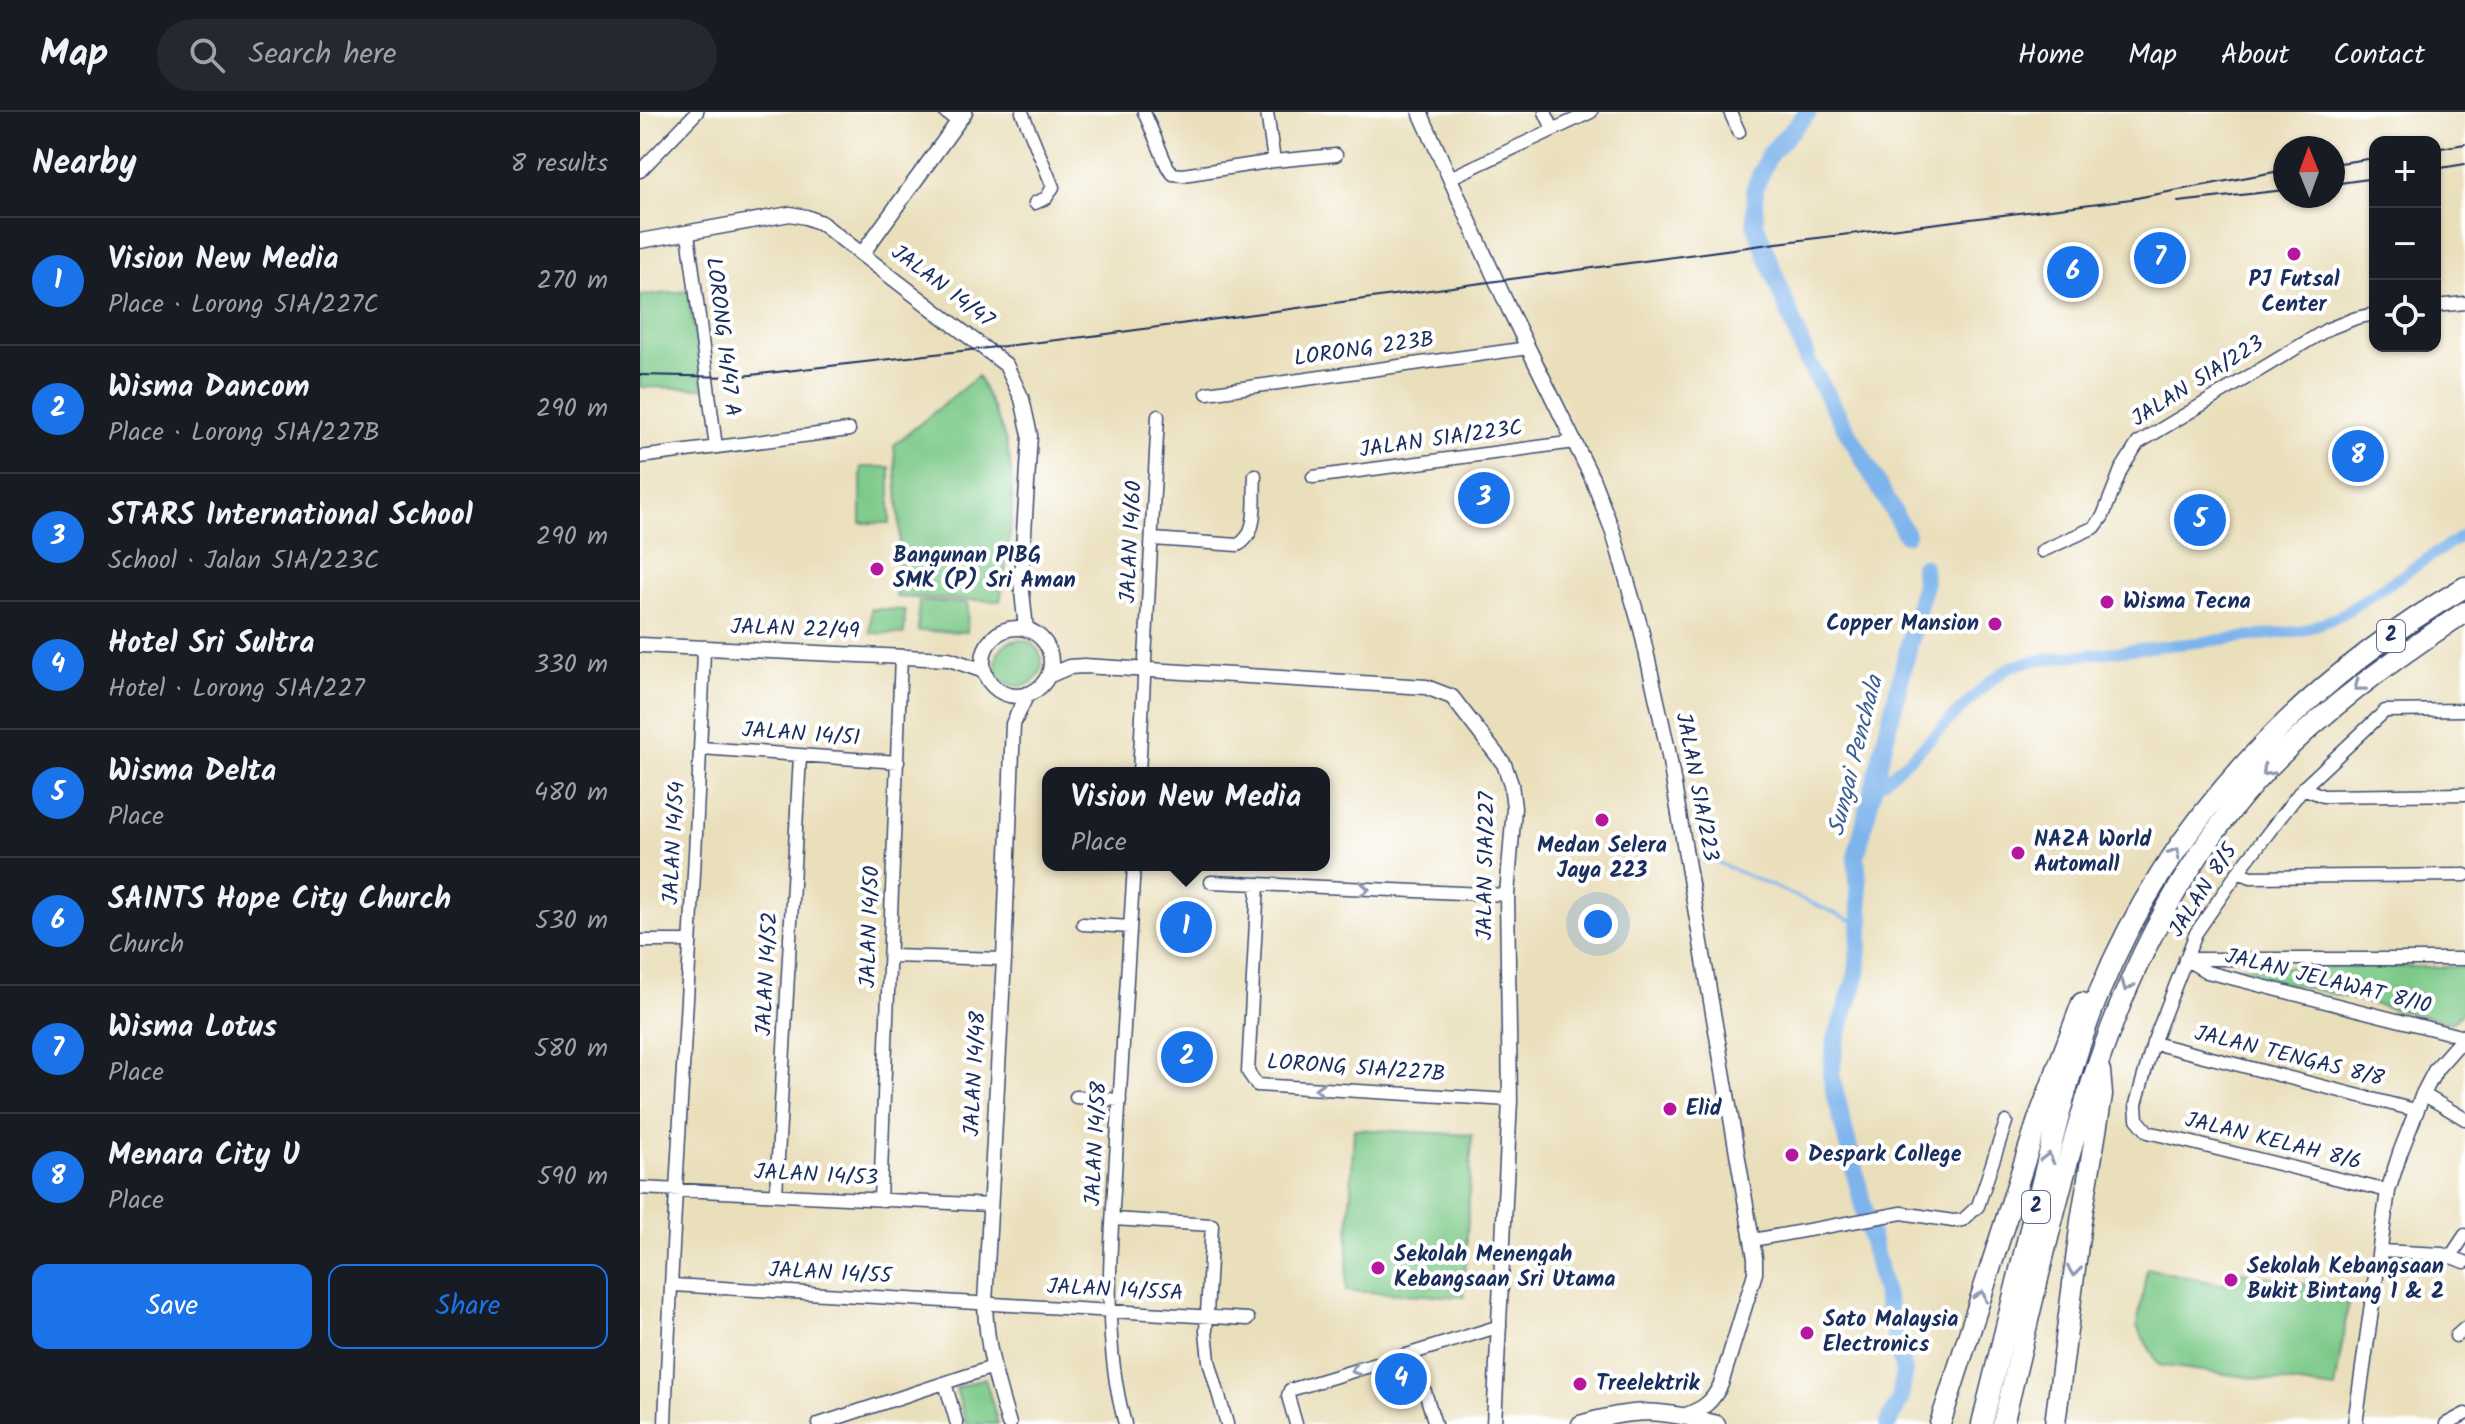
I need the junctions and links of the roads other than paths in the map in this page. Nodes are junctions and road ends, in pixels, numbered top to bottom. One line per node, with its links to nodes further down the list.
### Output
1 (697, 112): 15 (street)
2 (945, 112): 10 (street)
3 (1022, 112): 17 (street)
4 (1144, 112): 14 (street)
5 (1267, 112): 14 (street)
6 (1420, 112): 16 (street, JALAN 51A/223)
7 (1545, 112): 11 (street)
8 (1591, 112): 11 (street)
9 (1730, 112): 12 (street)
10 (961, 117): 20 (street)
11 (1553, 129): 16 (street)
12 (1739, 132)
13 (1336, 155): 14 (street)
14 (1274, 161)
15 (640, 171)
16 (1452, 177): 24 (street, JALAN 51A/223)
17 (1035, 203)
18 (688, 233): 19 (street, JALAN 14/47); 20 (street, JALAN 14/47); 29 (street, LORONG 14/47 A)
19 (640, 241)
20 (862, 254): 35 (street, JALAN 14/47)
21 (2465, 303): 22 (street)
22 (2441, 305)
23 (2369, 315): 34 (street, JALAN 51A/223)
24 (1528, 348): 25 (street, LORONG 223B); 28 (street, JALAN 51A/223)
25 (1207, 393)
26 (1158, 416): 33 (street, JALAN 14/60)
27 (849, 430): 29 (street, LORONG 14/47 A)
28 (1575, 442): 32 (street, JALAN 51A/223C); 96 (street, JALAN 51A/223)
29 (716, 447): 30 (street, LORONG 14/47 A)
30 (640, 457)
31 (1255, 475): 33 (street)
32 (1313, 477)
33 (1153, 539): 49 (street, JALAN 14/60)
34 (2042, 551)
35 (1021, 582): 39 (street, JALAN 14/47); 40 (street, JALAN 14/47)
36 (2463, 586): 70 (highway, 2, one-way to 36)
37 (2465, 612): 45 (highway, 2)
38 (2465, 627): 45 (highway)
39 (1008, 629): 40 (street); 42 (street)
40 (1026, 629): 44 (street)
41 (640, 645): 43 (street, JALAN 22/49)
42 (987, 645): 47 (street, JALAN 22/49); 50 (street)
43 (704, 648): 46 (street, JALAN 22/49); 56 (street, JALAN 14/54)
44 (1050, 654): 48 (street, JALAN 51A/227); 51 (street)
45 (2402, 654): 79 (highway, 2, one-way to 79)
46 (901, 656): 47 (street, JALAN 22/49); 58 (street, JALAN 14/50)
47 (949, 659): 50 (street, JALAN 22/49)
48 (1084, 666): 49 (street, JALAN 51A/227); 51 (street, JALAN 51A/227)
49 (1146, 670): 59 (street); 67 (street, JALAN 51A/227)
50 (984, 671): 52 (street)
51 (1048, 676): 53 (street)
52 (1000, 692): 53 (street); 55 (street, JALAN 14/48)
53 (1027, 694): 55 (street, JALAN 14/48)
54 (2465, 710): 60 (street, JALAN 8/5)
55 (1013, 724): 74 (street, JALAN 14/48)
56 (701, 748): 57 (street, JALAN 14/51); 72 (street, JALAN 14/54)
57 (800, 756): 58 (street, JALAN 14/51); 91 (street, JALAN 14/52)
58 (898, 762): 73 (street, JALAN 14/50)
59 (1139, 767)
60 (2303, 788): 61 (street); 63 (street, JALAN 8/5)
61 (2465, 794)
62 (1134, 871): 69 (street, JALAN 14/58)
63 (2238, 872): 64 (street); 75 (street, JALAN 8/5)
64 (2465, 875)
65 (1211, 882): 66 (street)
66 (1258, 884): 67 (street, one-way to 67); 83 (street, LORONG 51A/227B, one-way to 66)
67 (1507, 895): 83 (street, JALAN 51A/227)
68 (1083, 924): 69 (street)
69 (1130, 927): 82 (street, JALAN 14/58)
70 (2129, 927): 123 (highway, one-way to 70); 124 (highway, 2, one-way to 70)
71 (640, 941): 72 (street)
72 (689, 941): 89 (street, JALAN 14/54)
73 (890, 956): 74 (street); 92 (street, JALAN 14/50)
74 (1004, 959): 93 (street, JALAN 14/48)
75 (2185, 959): 76 (street); 77 (street, JALAN JELAWAT 8/10); 78 (street, JALAN 8/5)
76 (2465, 959)
77 (2465, 1036): 80 (street)
78 (2153, 1043): 84 (street, JALAN TENGAS 8/8); 87 (street, JALAN 8/5)
79 (2099, 1055): 125 (highway, 2); 126 (highway, one-way to 126)
80 (2423, 1094): 84 (street); 85 (street)
81 (1076, 1097): 82 (street)
82 (1120, 1100): 94 (street, JALAN 14/58)
83 (1510, 1100): 105 (street, JALAN 51A/227)
84 (2415, 1110): 90 (street)
85 (2465, 1119)
86 (2006, 1122): 96 (street)
87 (2148, 1132): 90 (street, JALAN KELAH 8/6)
88 (640, 1188): 89 (street, JALAN 14/53)
89 (675, 1189): 91 (street, JALAN 14/53); 100 (street, JALAN 14/54)
90 (2388, 1191): 97 (street)
91 (776, 1194): 92 (street, JALAN 14/53)
92 (880, 1200): 93 (street, JALAN 14/53)
93 (991, 1205): 101 (street, JALAN 14/48)
94 (1113, 1219): 102 (street, JALAN 14/58); 103 (street)
95 (2465, 1235): 98 (street)
96 (1753, 1240): 110 (street, JALAN 51A/223)
97 (2380, 1251): 98 (street); 127 (street)
98 (2451, 1256): 99 (street)
99 (2465, 1262)
100 (673, 1285): 101 (street, JALAN 14/55); 112 (street, JALAN 14/54)
101 (985, 1303): 102 (street, JALAN 14/55A); 107 (street, JALAN 14/48)
102 (1110, 1311): 103 (street, JALAN 14/55A); 116 (street, JALAN 14/58)
103 (1207, 1316): 104 (street, JALAN 14/55A); 117 (street)
104 (1245, 1319)
105 (1500, 1326): 106 (street); 120 (street, JALAN 51A/227)
106 (1413, 1353): 118 (street, one-way to 118); 119 (street)
107 (993, 1367): 108 (street); 115 (street, JALAN 14/48)
108 (945, 1383): 111 (street); 114 (street)
109 (2465, 1414): 128 (street)
110 (1683, 1416): 121 (main road); 122 (main road)
111 (856, 1418): 113 (street)
112 (665, 1424)
113 (819, 1424)
114 (957, 1424)
115 (1009, 1424)
116 (1125, 1424)
117 (1227, 1424)
118 (1296, 1424)
119 (1435, 1424)
120 (1494, 1424)
121 (1580, 1424)
122 (1717, 1424)
123 (1940, 1424)
124 (1982, 1424)
125 (2003, 1424)
126 (2055, 1424)
127 (2355, 1424)
128 (2446, 1424)

